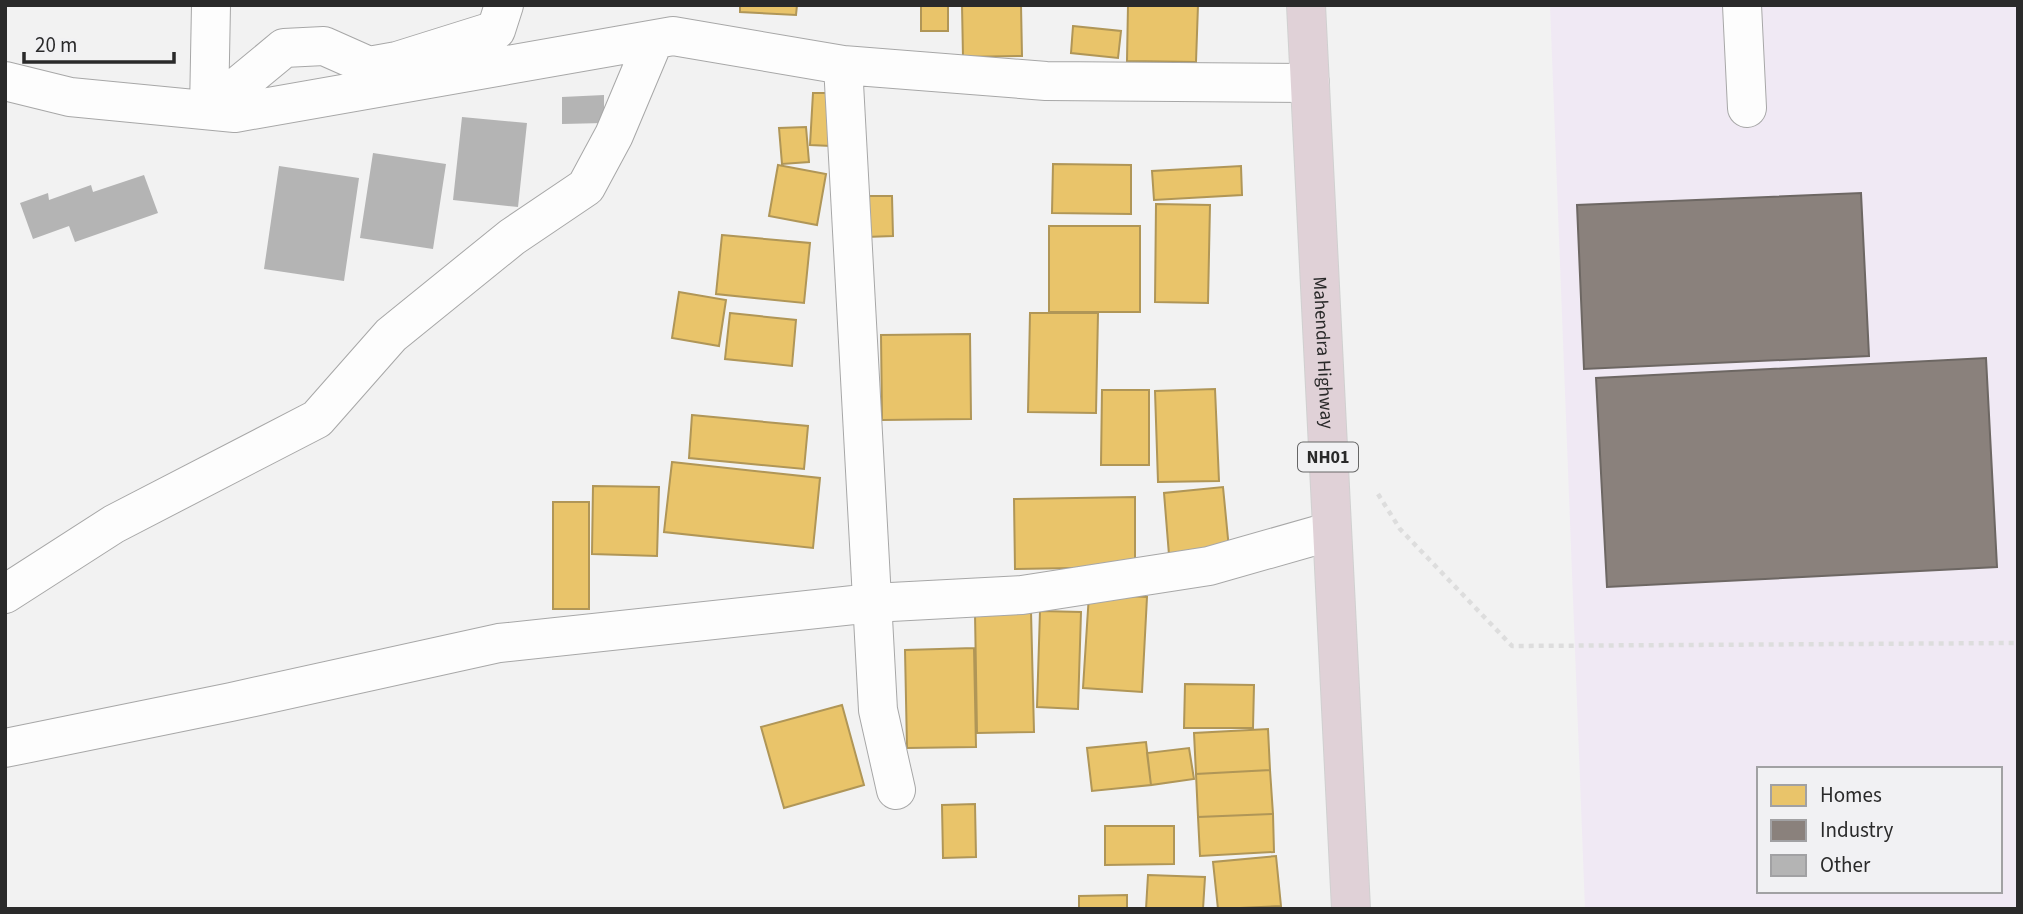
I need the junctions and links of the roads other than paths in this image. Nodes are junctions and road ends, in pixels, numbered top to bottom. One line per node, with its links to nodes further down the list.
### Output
1 (211, 5): 10 (street)
2 (504, 5): 10 (street)
3 (1306, 5): 8 (highway, Mahendra Highway / NH01)
4 (1742, 5): 9 (street)
5 (654, 40): 6 (street); 10 (street); 12 (street)
6 (843, 65): 8 (street); 13 (street)
7 (5, 81): 10 (street)
8 (1310, 83): 11 (highway, Mahendra Highway / NH01)
9 (1747, 108)
10 (209, 110)
11 (1332, 531): 13 (street); 16 (highway, Mahendra Highway / NH01)
12 (5, 594)
13 (872, 603): 14 (street); 15 (street)
14 (5, 748)
15 (895, 790)
16 (1351, 909)

